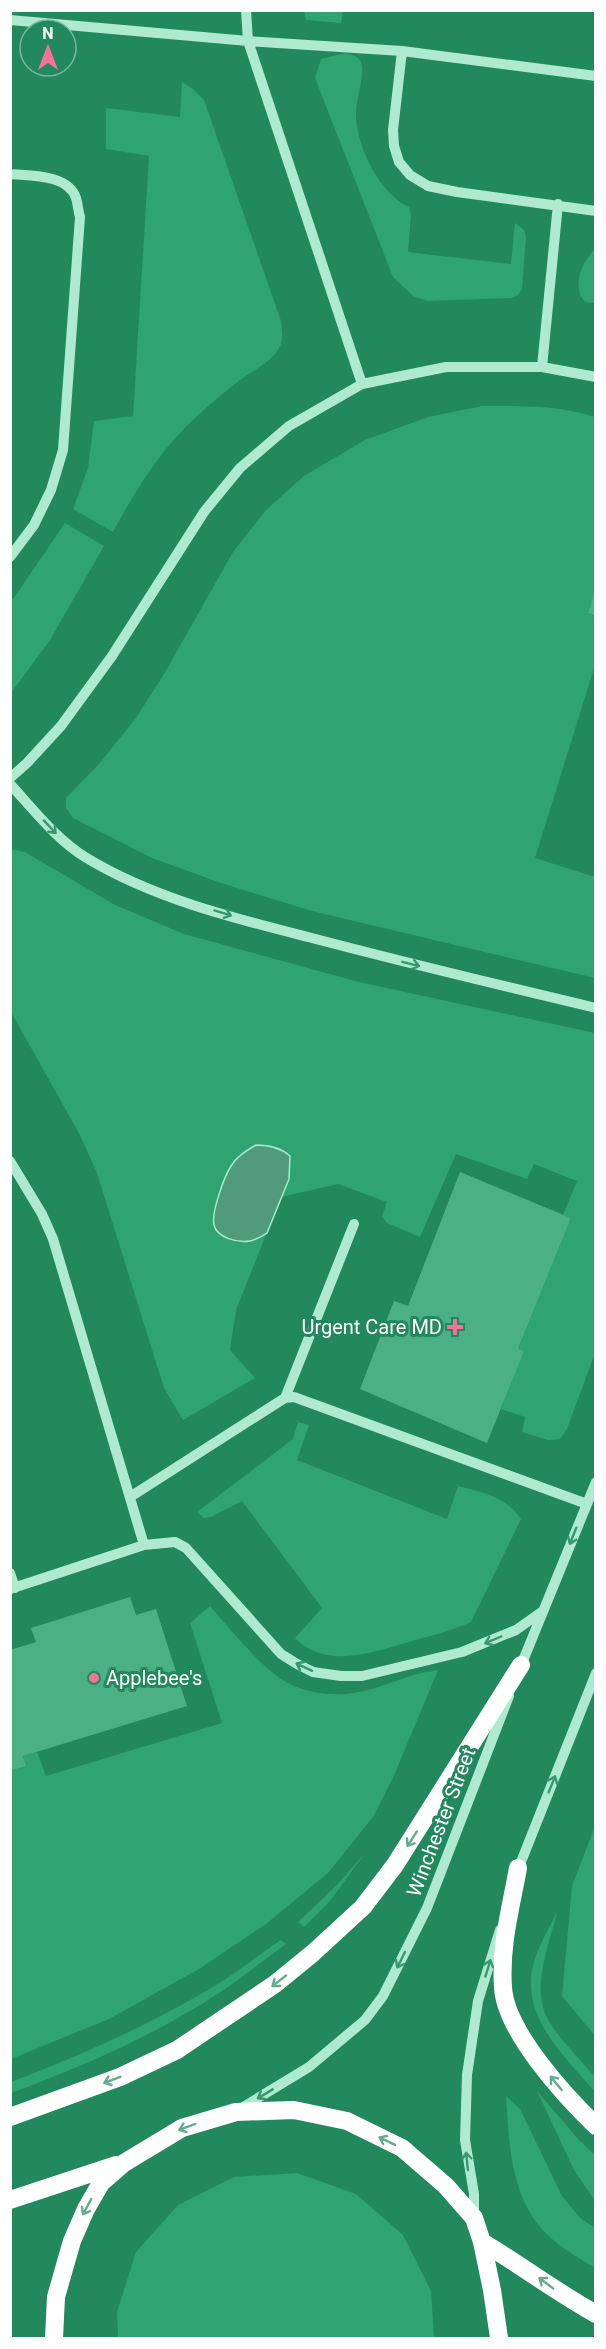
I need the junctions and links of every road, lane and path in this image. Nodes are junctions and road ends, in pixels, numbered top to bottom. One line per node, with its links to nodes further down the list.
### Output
1 (246, 10): 3 (street)
2 (10, 20): 3 (street)
3 (248, 41): 4 (street); 11 (street)
4 (402, 51): 5 (street); 7 (street)
5 (596, 76)
6 (10, 174): 12 (street)
7 (558, 204): 8 (street); 9 (street)
8 (596, 211)
9 (542, 367): 10 (street); 11 (street)
10 (596, 376)
11 (362, 384): 13 (street)
12 (10, 557)
13 (10, 778)
14 (10, 784): 15 (street, one-way to 15)
15 (596, 1008)
16 (10, 1161): 20 (street)
17 (354, 1224): 18 (street)
18 (285, 1398): 20 (street); 21 (street)
19 (596, 1482): 21 (street, Winchester Street)
20 (130, 1497): 22 (street)
21 (586, 1504): 25 (street, Winchester Street, one-way to 25)
22 (144, 1545): 24 (street); 25 (street, one-way to 22)
23 (10, 1573): 24 (street)
24 (13, 1589)
25 (543, 1611): 26 (street, Winchester Street)
26 (521, 1665): 29 (street, Winchester Street, one-way to 29); 30 (highway, one-way to 30)
27 (596, 1673): 28 (street, one-way to 27)
28 (518, 1868): 31 (highway, one-way to 28); 34 (street, one-way to 28)
29 (236, 2112): 32 (highway, one-way to 32); 34 (highway, one-way to 29)
30 (10, 2117)
31 (596, 2126)
32 (124, 2163): 33 (highway); 37 (highway, one-way to 37)
33 (10, 2200)
34 (474, 2218): 35 (highway)
35 (482, 2242): 36 (highway, one-way to 35); 38 (highway)
36 (596, 2314)
37 (54, 2338)
38 (499, 2338)

